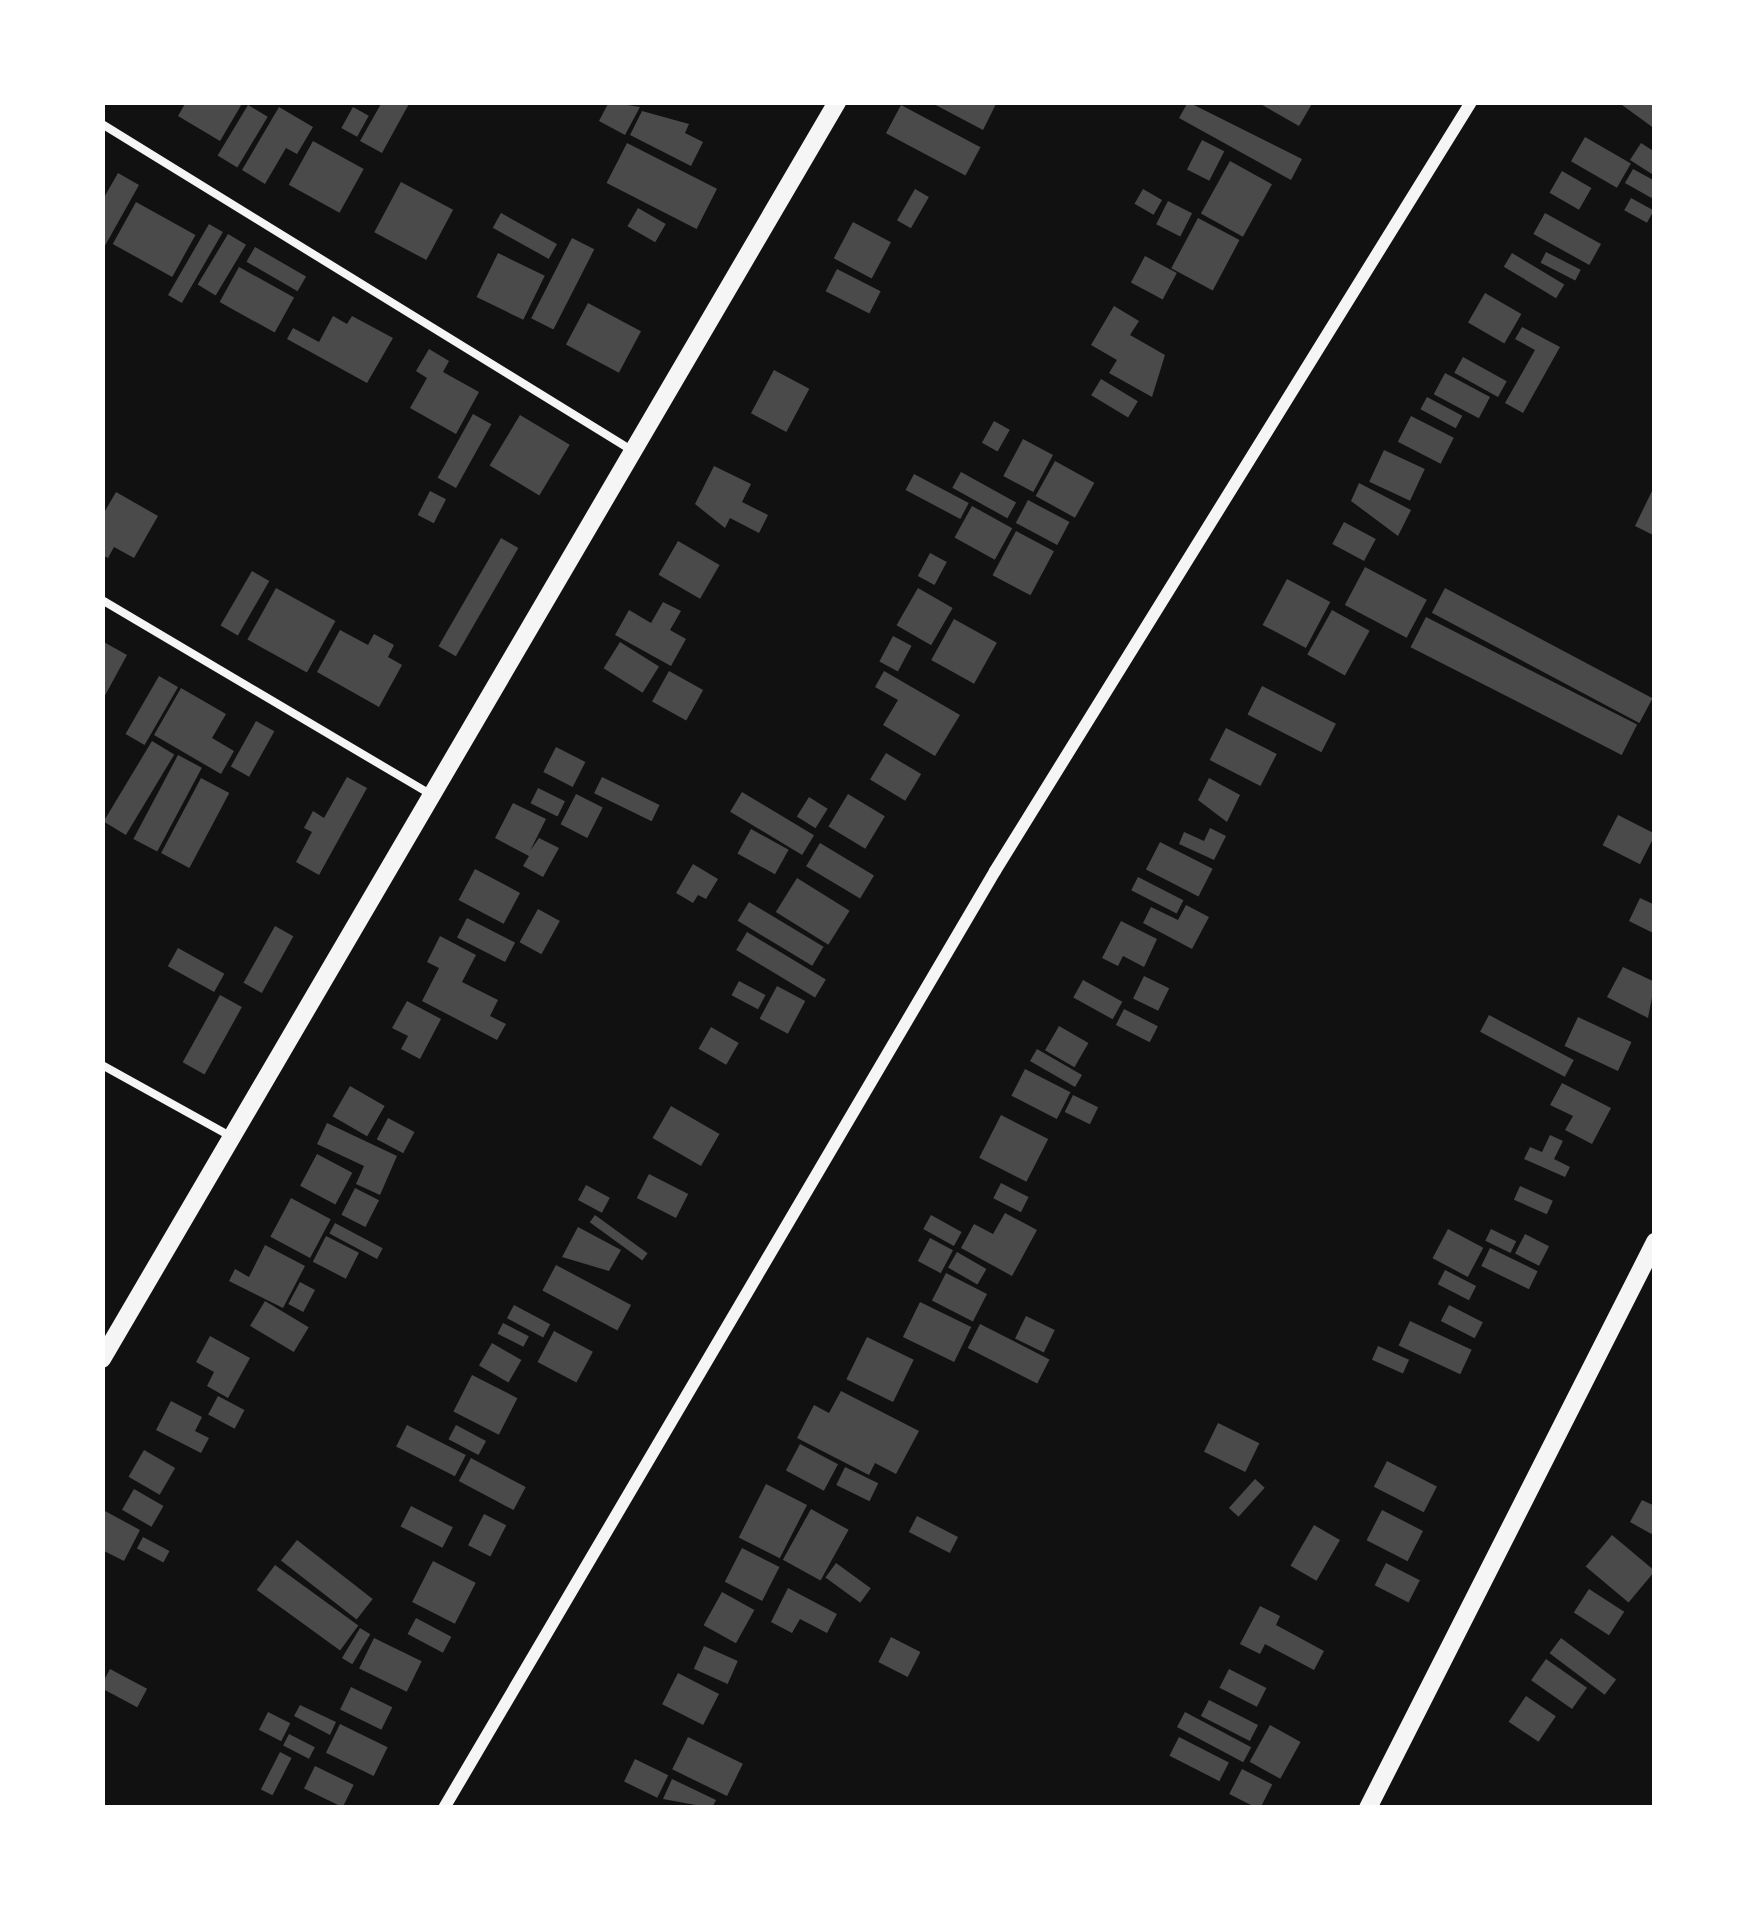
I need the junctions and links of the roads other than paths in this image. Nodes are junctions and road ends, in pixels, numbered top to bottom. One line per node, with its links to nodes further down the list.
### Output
1 (837, 102): 4 (street)
2 (1471, 102): 11 (street)
3 (102, 124): 4 (lane)
4 (634, 451): 6 (street)
5 (102, 600): 6 (lane)
6 (428, 793): 8 (street)
7 (102, 1065): 8 (lane)
8 (234, 1138): 10 (street)
9 (1655, 1243): 12 (street)
10 (102, 1359)
11 (444, 1808)
12 (1368, 1808)

